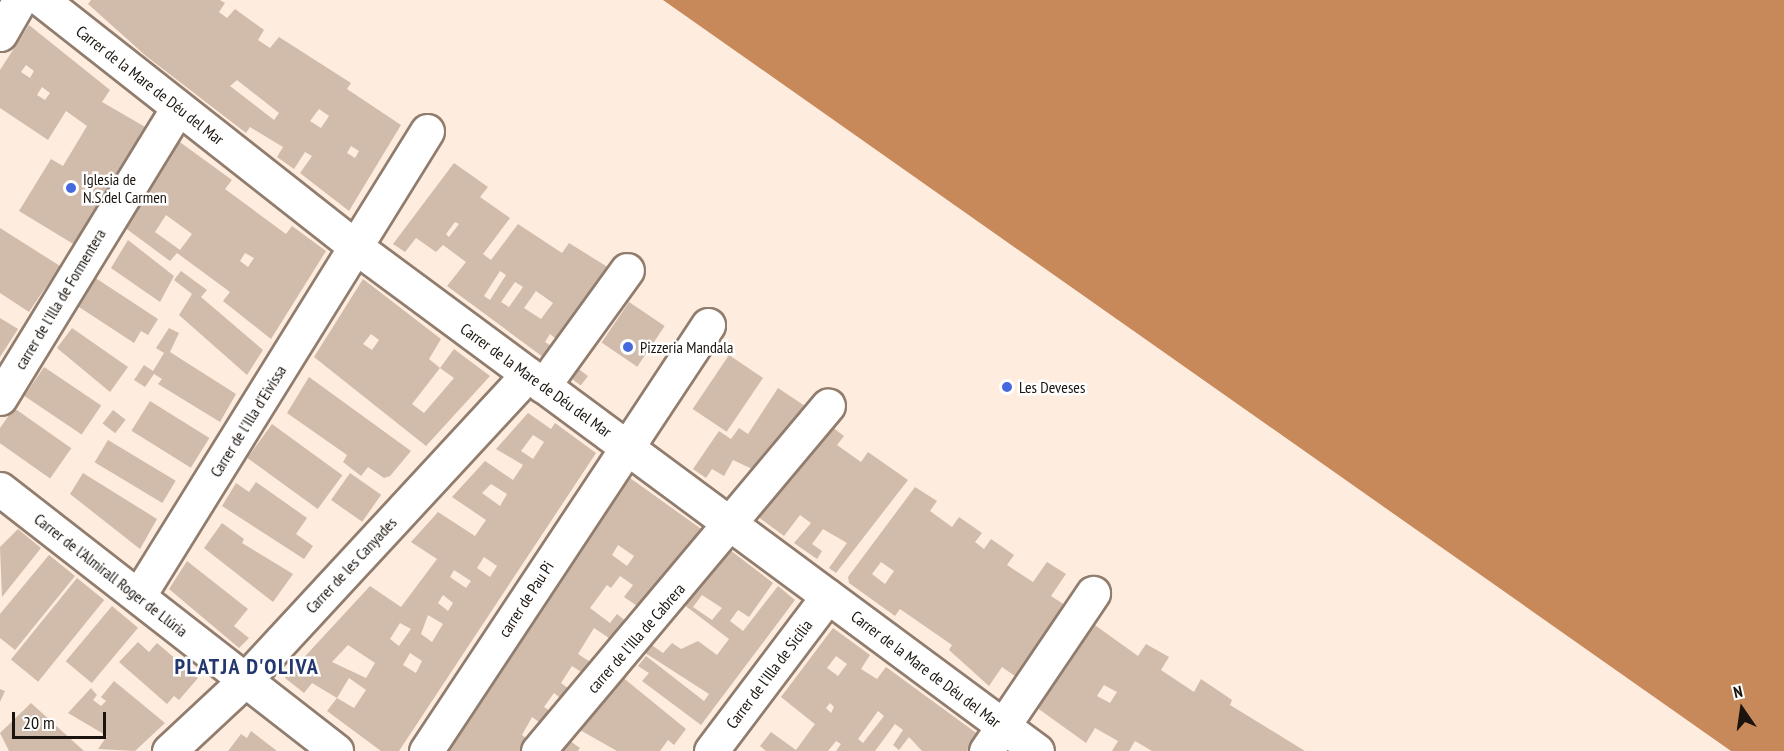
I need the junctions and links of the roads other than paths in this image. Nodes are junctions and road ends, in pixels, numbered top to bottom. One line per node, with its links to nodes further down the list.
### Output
1 (20, 0): 3 (street)
2 (42, 0): 4 (street, Carrer de la Mare de Déu del Mar)
3 (0, 34)
4 (178, 108): 6 (street, Carrer de la Mare de Déu del Mar); 10 (street, carrer de l'Illa de Formentera)
5 (427, 131): 6 (street, Carrer de l'Illa d'Eivissa)
6 (356, 247): 9 (street, Carrer de la Mare de Déu del Mar); 16 (street, Carrer de l'Illa d'Eivissa)
7 (627, 270): 9 (street, Carrer de les Canyades)
8 (708, 325): 12 (street, carrer de Pau Pi)
9 (536, 380): 12 (street, Carrer de la Mare de Déu del Mar); 18 (street, Carrer de les Canyades)
10 (0, 398)
11 (828, 406): 14 (street, carrer de l'Illa de Cabrera)
12 (626, 446): 14 (street, Carrer de la Mare de Déu del Mar); 22 (street, carrer de Pau Pi)
13 (0, 489): 16 (street, Carrer de l'Almirall Roger de Llúria)
14 (731, 523): 17 (street, Carrer de la Mare de Déu del Mar); 23 (street, carrer de l'Illa de Cabrera)
15 (1093, 593): 19 (street)
16 (139, 595): 18 (street, Carrer de l'Almirall Roger de Llúria)
17 (828, 596): 19 (street, Carrer de la Mare de Déu del Mar); 24 (street, Carrer de l'Illa de Sicília)
18 (244, 681): 20 (street, Carrer de les Canyades); 21 (street, Carrer de l'Almirall Roger de Llúria)
19 (994, 738): 25 (street, Carrer de la Mare de Déu del Mar)
20 (169, 751)
21 (336, 751)
22 (426, 751)
23 (538, 751)
24 (711, 751)
25 (1037, 751)

